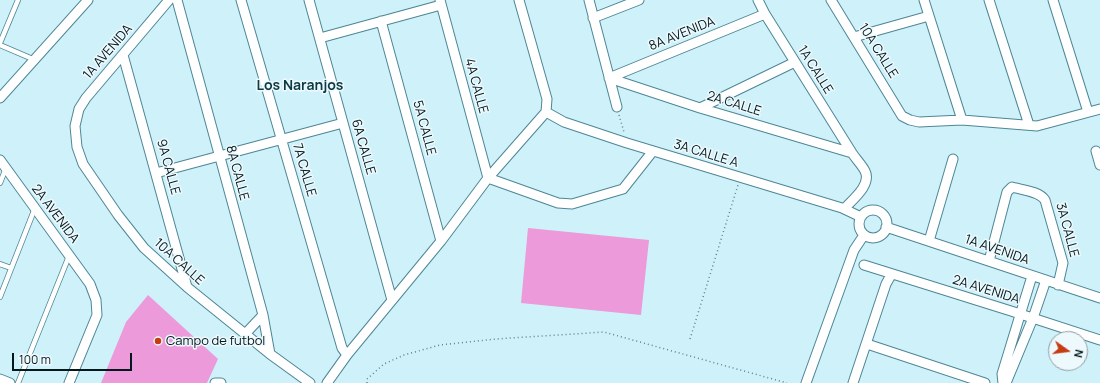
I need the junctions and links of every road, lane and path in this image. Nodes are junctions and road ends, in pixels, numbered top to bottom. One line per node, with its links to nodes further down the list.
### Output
1 (18, 0): 22 (lane)
2 (88, 0): 24 (street)
3 (169, 0): 23 (street, 1A AVENIDA)
4 (177, 0): 42 (street, 8A CALLE)
5 (241, 0): 37 (street, 7A CALLE)
6 (309, 0): 21 (street, 6A CALLE)
7 (519, 0): 31 (street)
8 (589, 0): 18 (street)
9 (640, 0): 18 (street)
10 (758, 0): 16 (street, 1A CALLE)
11 (830, 0): 20 (street, 10A CALLE)
12 (924, 0): 17 (street)
13 (989, 0): 35 (street)
14 (1053, 0): 32 (street)
15 (440, 3): 19 (street); 49 (street, 4A CALLE)
16 (765, 14): 25 (street, 1A CALLE); 26 (street, 8A AVENIDA)
17 (929, 16): 20 (street); 33 (street)
18 (593, 18): 26 (street)
19 (381, 21): 21 (street); 56 (street, 5A CALLE)
20 (854, 37): 33 (street, 10A CALLE)
21 (320, 38): 34 (street, 6A CALLE)
22 (0, 44): 24 (lane)
23 (123, 55): 36 (street, 1A AVENIDA); 47 (street, 9A CALLE)
24 (35, 60): 27 (street)
25 (795, 62): 29 (street); 41 (street, 1A CALLE)
26 (609, 78): 28 (street); 29 (street, 2A CALLE)
27 (0, 98)
28 (617, 107): 38 (path)
29 (700, 108): 41 (street, 2A CALLE)
30 (1100, 109): 32 (street)
31 (546, 112): 38 (street, 3A CALLE A); 49 (street)
32 (1088, 112): 35 (street)
33 (962, 120): 35 (street)
34 (343, 123): 37 (street); 70 (street, 6A CALLE)
35 (1029, 125)
36 (75, 126): 67 (street, 10A CALLE)
37 (281, 140): 42 (street); 78 (street, 7A CALLE)
38 (627, 143): 39 (street, 3A CALLE A)
39 (653, 151): 48 (street, 3A CALLE A); 49 (street)
40 (1096, 151): 45 (street)
41 (852, 153): 52 (street, 1A CALLE)
42 (219, 156): 47 (street); 72 (street, 8A CALLE)
43 (953, 159): 57 (street)
44 (0, 160): 46 (street, 2A AVENIDA)
45 (1100, 164)
46 (6, 168): 50 (lane); 51 (street, 2A AVENIDA)
47 (156, 173): 67 (street, 9A CALLE)
48 (740, 177): 52 (street, 3A CALLE A); 75 (path)
49 (488, 178): 56 (street)
50 (0, 183)
51 (34, 208): 58 (street, 2A AVENIDA); 62 (lane)
52 (844, 209): 53 (street, 3A CALLE A)
53 (861, 217): 54 (street); 55 (street)
54 (886, 227): 55 (street); 57 (street, 1A AVENIDA)
55 (864, 235): 90 (street)
56 (441, 241): 70 (street)
57 (929, 241): 59 (street, 1A AVENIDA)
58 (70, 255): 82 (lane); 83 (street, 2A AVENIDA)
59 (989, 261): 64 (street, 1A AVENIDA); 66 (street, 3A CALLE)
60 (0, 264): 62 (lane)
61 (864, 265): 63 (street, 2A AVENIDA)
62 (11, 268): 68 (lane)
63 (891, 274): 71 (street, 2A AVENIDA); 77 (street)
64 (1032, 276): 65 (street, 1A AVENIDA); 71 (street)
65 (1046, 280): 66 (street, 1A AVENIDA); 73 (street)
66 (1058, 285): 69 (street, 1A AVENIDA)
67 (187, 287): 74 (street, 10A CALLE)
68 (0, 297)
69 (1100, 298)
70 (392, 300): 78 (street)
71 (1020, 314): 73 (street, 2A AVENIDA); 93 (street)
72 (263, 315): 74 (street); 79 (street, 8A CALLE)
73 (1033, 318): 76 (street, 2A AVENIDA); 94 (street)
74 (246, 333): 79 (street, 10A CALLE)
75 (690, 339)
76 (1100, 340)
77 (867, 344): 91 (street); 92 (street)
78 (345, 351): 87 (street)
79 (270, 354): 86 (street, 10A CALLE)
80 (0, 379): 81 (street)
81 (10, 383)
82 (18, 383)
83 (69, 383)
84 (215, 383): 85 (street)
85 (221, 383)
86 (310, 383)
87 (327, 383)
88 (367, 383): 89 (path)
89 (787, 383)
90 (806, 383)
91 (854, 383)
92 (985, 383)
93 (1003, 383)
94 (1006, 383)

